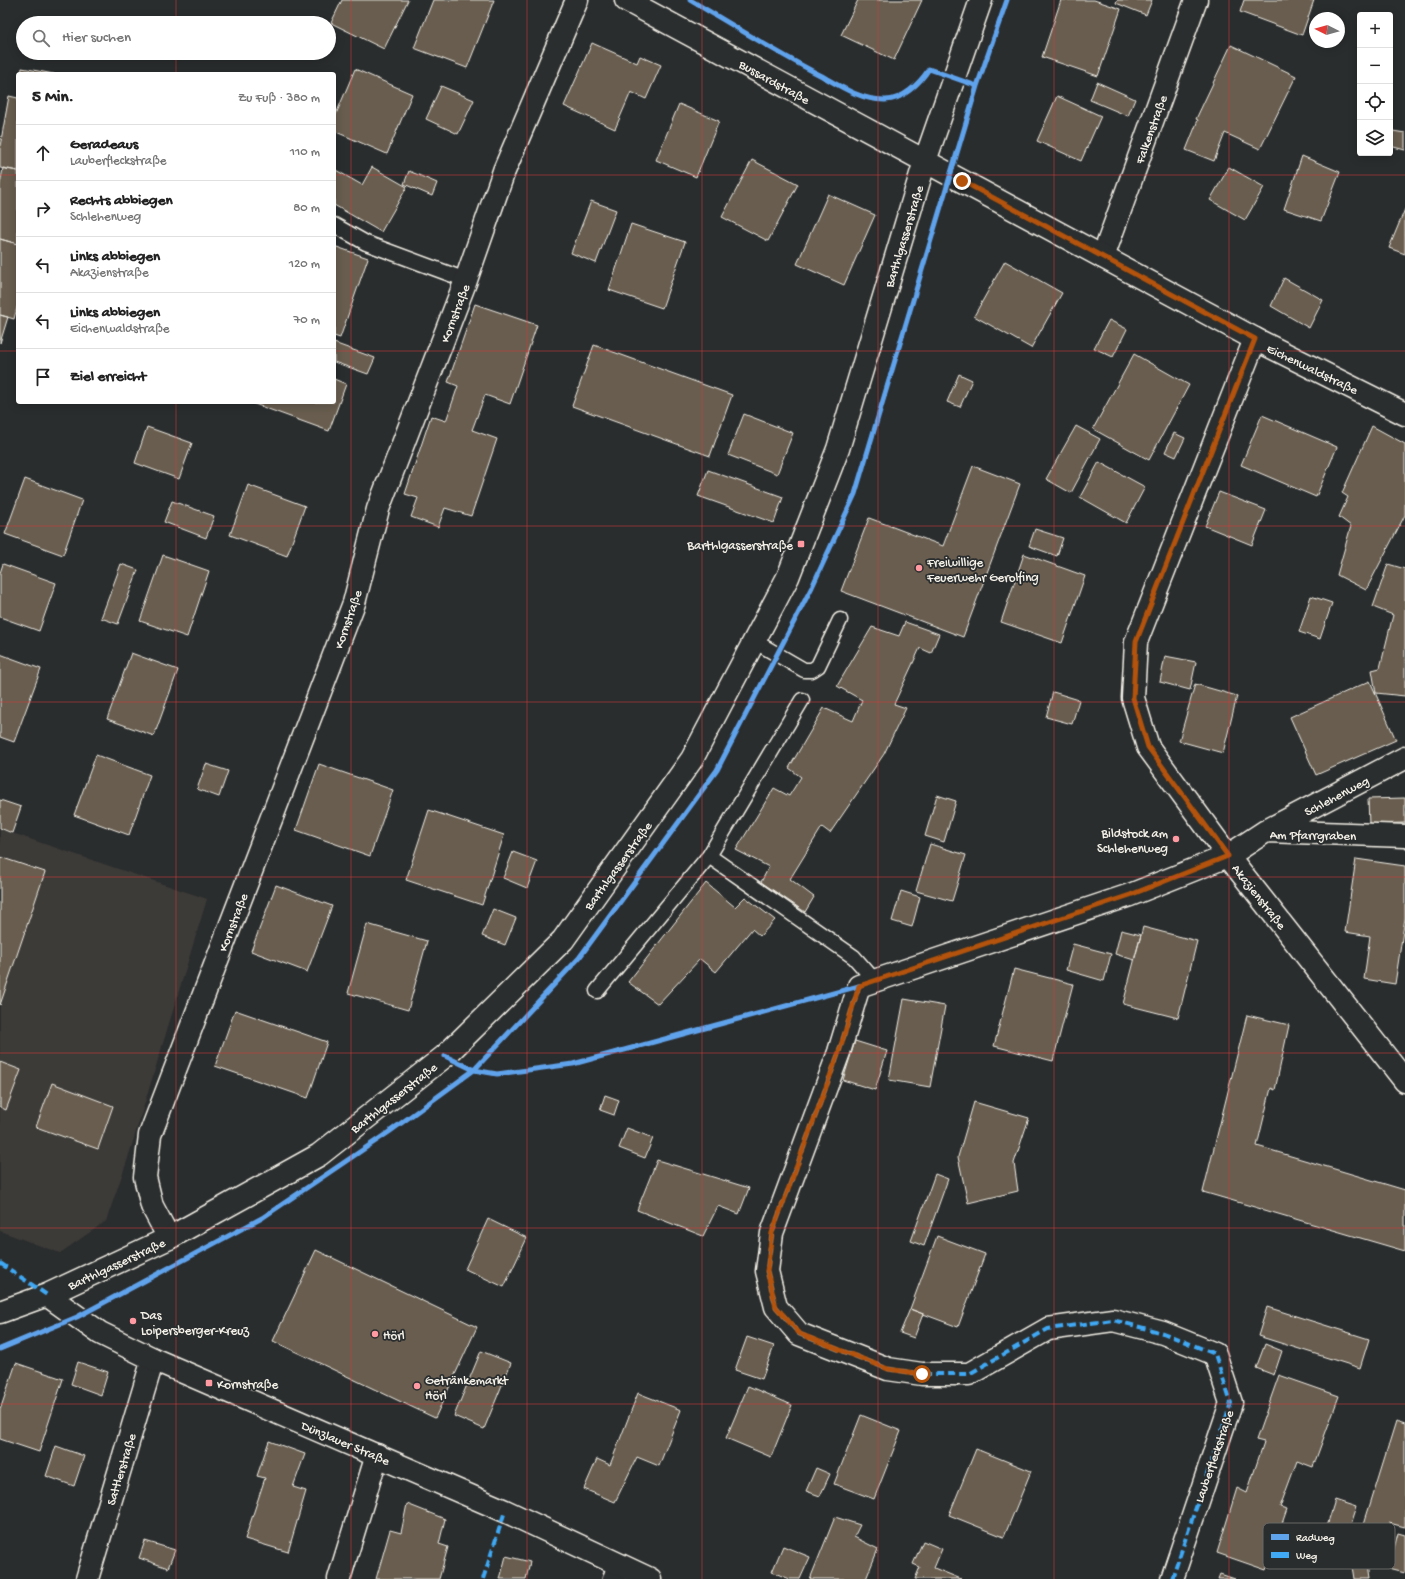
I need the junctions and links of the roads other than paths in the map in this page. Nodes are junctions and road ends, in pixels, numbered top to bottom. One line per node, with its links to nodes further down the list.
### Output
1 (577, 0): 8 (street, Kornstraße)
2 (626, 0): 5 (street, Bussardstraße)
3 (981, 0): 5 (street, Barthlgasserstraße)
4 (1196, 0): 7 (street, Falkenstraße)
5 (925, 161): 7 (street, Eichenwaldstraße); 12 (street, Barthlgasserstraße)
6 (336, 226): 8 (lane)
7 (1103, 257): 9 (street, Eichenwaldstraße)
8 (466, 280): 22 (street, Kornstraße)
9 (1255, 339): 10 (street, Eichenwaldstraße); 18 (street, Akazienstraße)
10 (1405, 414)
11 (840, 620): 12 (lane)
12 (754, 641): 22 (street, Barthlgasserstraße)
13 (802, 700): 17 (lane)
14 (1405, 758): 15 (street, Schlehenweg)
15 (1266, 831): 16 (street, Am Pfarrgraben); 18 (street, Am Pfarrgraben)
16 (1405, 836)
17 (709, 856): 19 (lane); 20 (lane)
18 (1228, 856): 19 (street); 21 (street, Akazienstraße)
19 (867, 984): 31 (street, Lauberfleckstraße)
20 (597, 991)
21 (1405, 1081)
22 (169, 1238): 23 (street, Barthlgasserstraße)
23 (47, 1295): 24 (street, Barthlgasserstraße); 25 (street, Dünzlauer Straße)
24 (0, 1312)
25 (153, 1359): 26 (street, Dünzlauer Straße); 28 (street, Sattlerstraße)
26 (378, 1455): 27 (street, Dünzlauer Straße); 29 (street)
27 (616, 1572): 30 (street, Dünzlauer Straße)
28 (87, 1579)
29 (339, 1579)
30 (650, 1579)
31 (1172, 1579)

